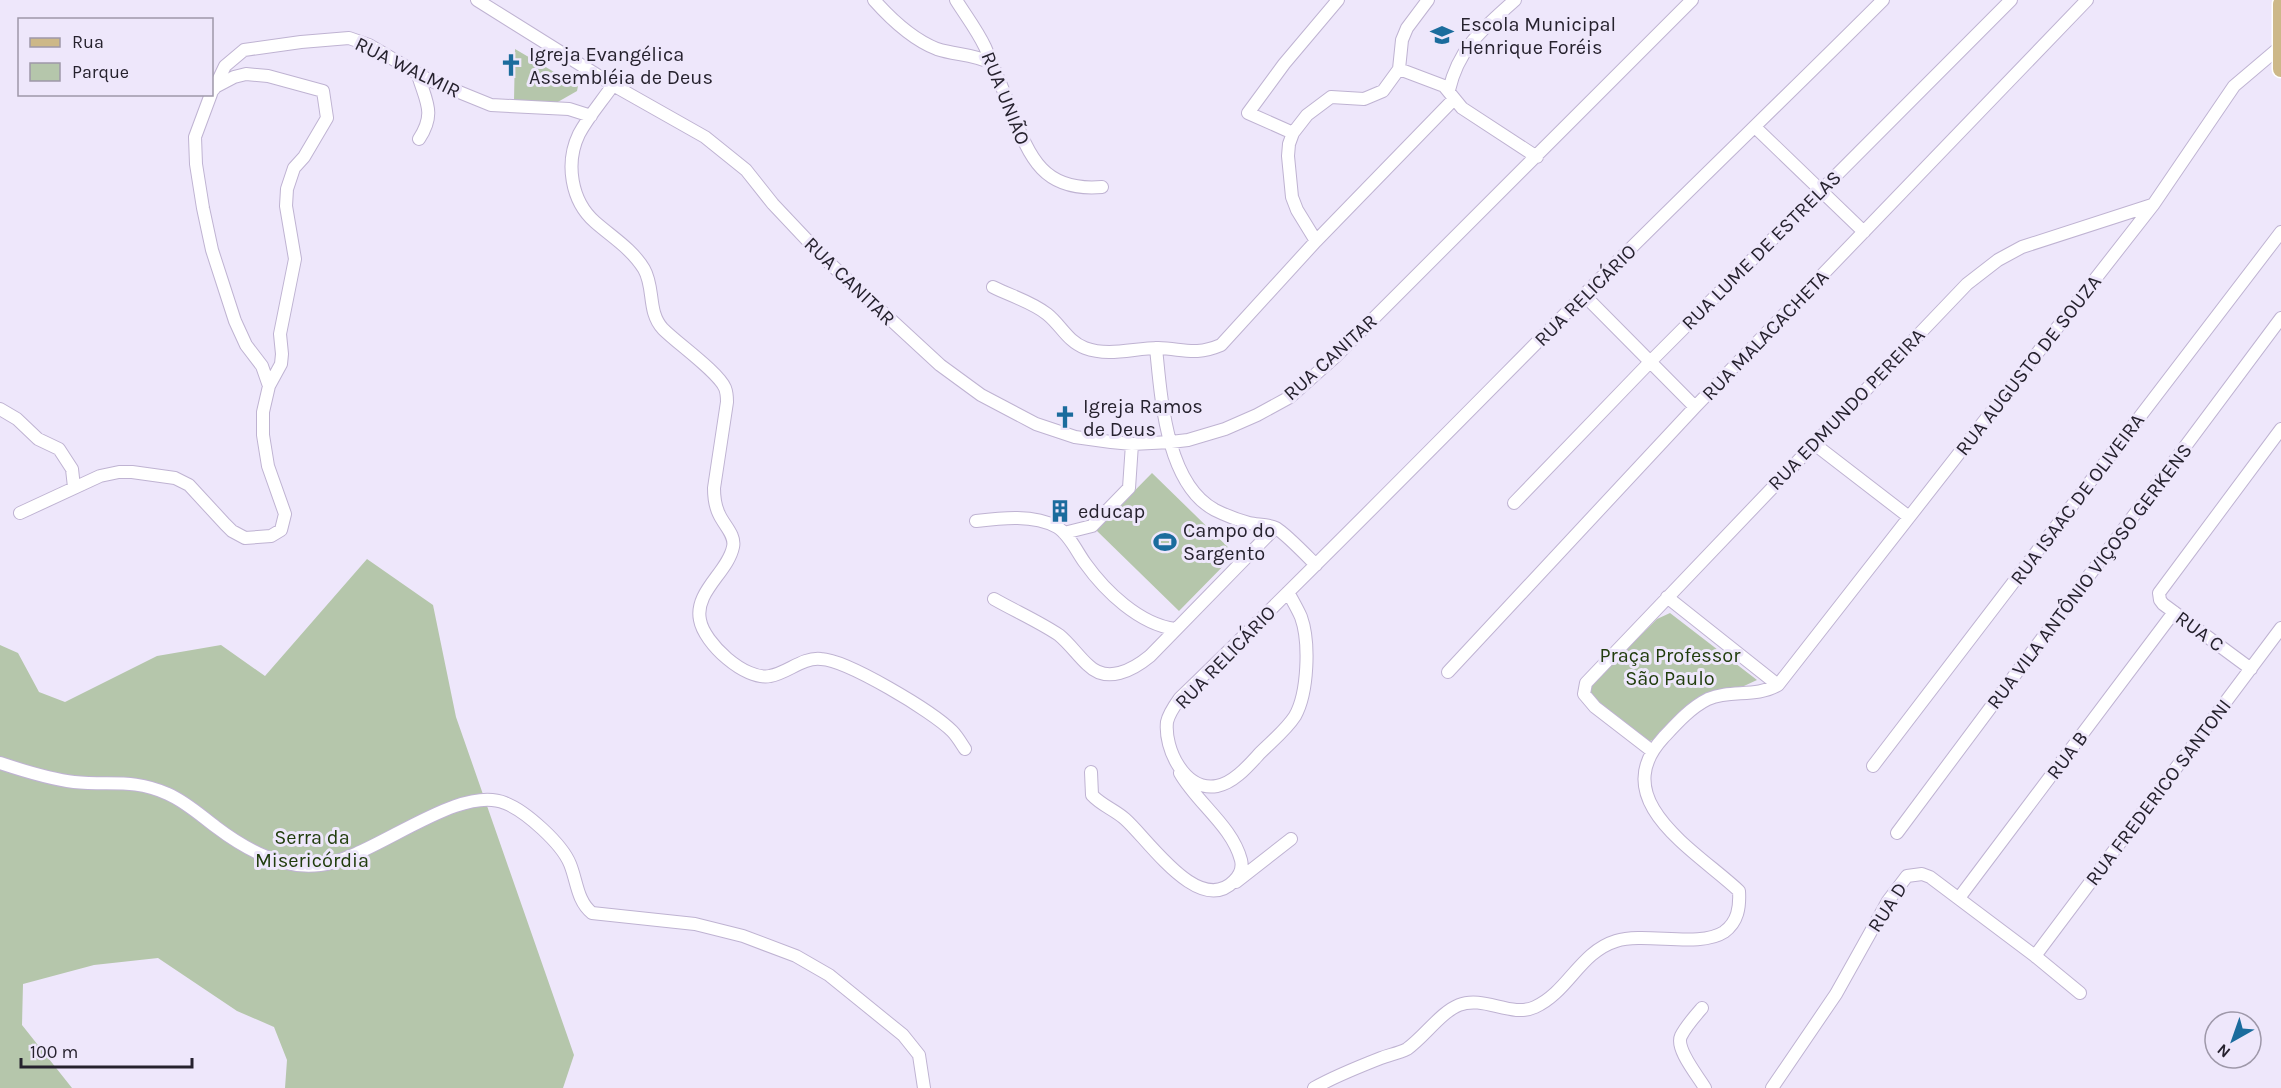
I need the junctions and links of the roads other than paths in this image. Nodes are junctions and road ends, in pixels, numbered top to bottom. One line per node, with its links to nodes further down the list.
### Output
1 (477, 0): 17 (street, RUA CANITAR)
2 (874, 0): 13 (street)
3 (956, 0): 13 (street, RUA UNIÃO)
4 (1338, 0): 23 (street)
5 (1428, 0): 14 (street)
6 (1515, 0): 19 (street)
7 (1692, 0): 25 (street, RUA CANITAR)
8 (1883, 0): 22 (street, RUA RELICÁRIO)
9 (2011, 0): 27 (street, RUA LUME DE ESTRELAS)
10 (2087, 0): 29 (street, RUA MALACACHETA)
11 (2281, 4): 12 (main road)
12 (2280, 47): 15 (main road); 28 (street, RUA AUGUSTO DE SOUZA)
13 (991, 63): 26 (street, RUA UNIÃO)
14 (1399, 69): 19 (street); 23 (street)
15 (2281, 69)
16 (418, 75): 18 (street, RUA WALMIR); 21 (street, RUA WALMIR); 24 (street)
17 (613, 85): 21 (street); 43 (street, RUA CANITAR)
18 (213, 92): 37 (street)
19 (1451, 94): 25 (street); 31 (street)
20 (211, 96): 37 (street, RUA WALMIR)
21 (591, 116): 61 (street)
22 (1756, 128): 27 (street); 33 (street, RUA RELICÁRIO)
23 (1293, 133): 31 (street)
24 (419, 139)
25 (1537, 157): 41 (street, RUA CANITAR)
26 (1102, 187)
27 (1821, 190): 29 (street); 36 (street, RUA LUME DE ESTRELAS)
28 (2153, 205): 42 (street, RUA EDMUNDO PEREIRA); 47 (street, RUA AUGUSTO DE SOUZA)
29 (1864, 232): 38 (street, RUA MALACACHETA)
30 (2281, 232): 65 (street, RUA ISAAC DE OLIVEIRA)
31 (1316, 241): 35 (street)
32 (993, 287): 35 (street)
33 (1584, 295): 36 (street); 51 (street, RUA RELICÁRIO)
34 (2281, 318): 67 (street, RUA VILA ANTÔNIO VIÇOSO GERKENS)
35 (1156, 348): 41 (street)
36 (1650, 362): 38 (street); 45 (street, RUA LUME DE ESTRELAS)
37 (269, 386): 44 (street)
38 (1695, 407): 59 (street, RUA MALACACHETA)
39 (0, 409): 44 (street)
40 (2281, 429): 55 (street, RUA C)
41 (1171, 442): 43 (street, RUA CANITAR); 49 (street)
42 (1814, 443): 47 (street); 53 (street, RUA EDMUNDO PEREIRA)
43 (1132, 444): 50 (street)
44 (74, 487): 46 (street)
45 (1514, 504)
46 (20, 513)
47 (1909, 517): 60 (street, RUA AUGUSTO DE SOUZA)
48 (976, 521): 50 (street)
49 (1275, 528): 51 (street); 57 (street)
50 (1064, 533): 57 (street)
51 (1316, 565): 52 (street, RUA RELICÁRIO)
52 (1288, 592): 64 (street, RUA RELICÁRIO); 64 (street, RUA RELICÁRIO)
53 (1667, 597): 60 (street); 62 (street, RUA EDMUNDO PEREIRA)
54 (994, 599): 57 (street)
55 (2174, 612): 58 (street, RUA C); 70 (street, RUA B)
56 (2281, 628): 58 (street, RUA FREDERICO SANTONI)
57 (1175, 629)
58 (2251, 669): 71 (street, RUA FREDERICO SANTONI)
59 (1448, 672)
60 (1778, 685): 62 (street)
61 (965, 749)
62 (1652, 751): 75 (street)
63 (0, 763): 74 (street)
64 (1176, 764): 69 (street)
65 (1873, 766)
66 (1091, 772): 69 (street)
67 (1897, 833)
68 (1291, 839): 69 (street)
69 (1232, 884)
70 (1959, 898): 71 (street, RUA D); 77 (street, RUA D)
71 (2035, 956): 72 (street, RUA D)
72 (2080, 993)
73 (1702, 1008): 76 (street)
74 (924, 1088)
75 (1314, 1088)
76 (1705, 1088)
77 (1772, 1088)

